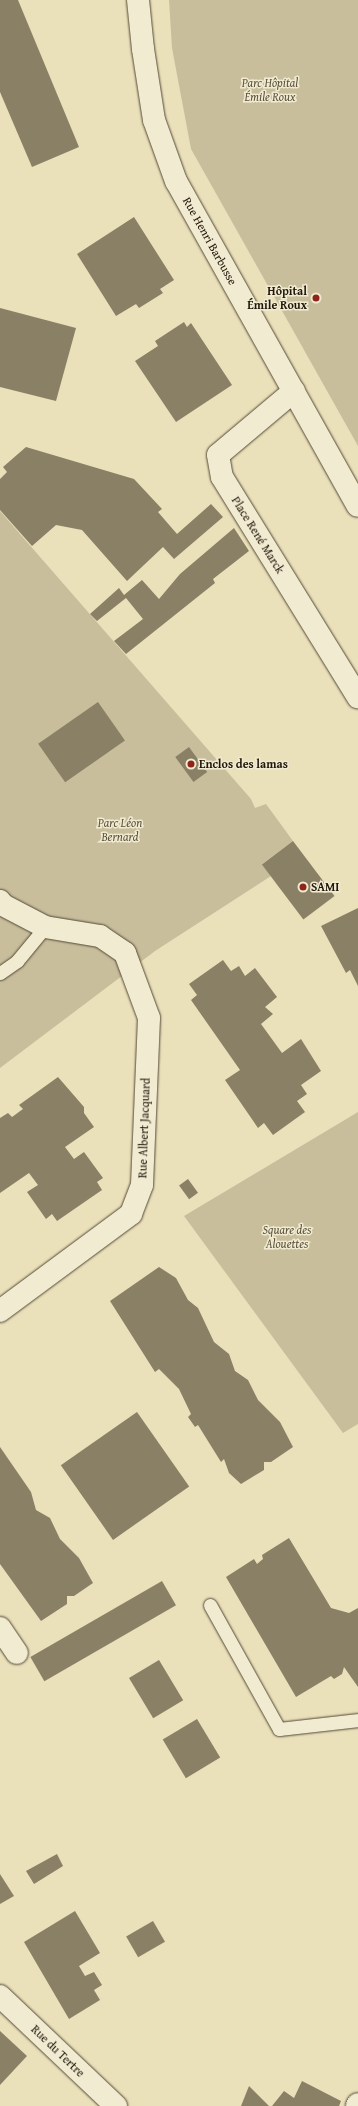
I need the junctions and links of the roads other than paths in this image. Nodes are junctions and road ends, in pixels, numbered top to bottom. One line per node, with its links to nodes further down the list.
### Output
1 (138, 0): 2 (street, Rue Henri Barbusse)
2 (294, 391): 3 (street, Rue Henri Barbusse); 4 (street, Place René Marck)
3 (358, 506)
4 (358, 697)
5 (0, 901): 6 (street)
6 (45, 927): 7 (lane); 8 (street, Rue Albert Jacquard)
7 (0, 973)
8 (0, 1311)
9 (210, 1605): 12 (lane)
10 (0, 1628): 11 (street)
11 (17, 1653)
12 (358, 1720)
13 (0, 1996): 14 (street, Rue du Tertre)
14 (116, 2106)

